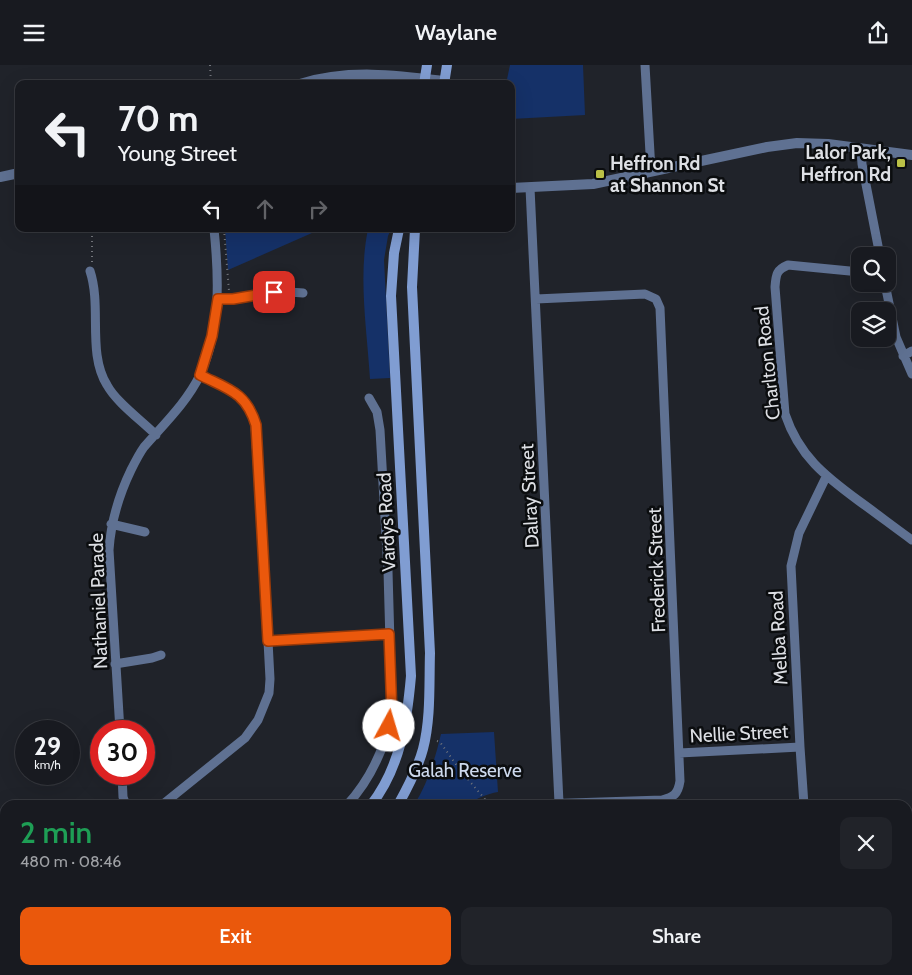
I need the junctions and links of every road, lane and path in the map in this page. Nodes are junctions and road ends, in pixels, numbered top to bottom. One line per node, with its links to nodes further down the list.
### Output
1 (210, 65): 5 (path)
2 (428, 65): 8 (main road)
3 (447, 65): 9 (main road)
4 (646, 65): 12 (street)
5 (211, 80)
6 (314, 80): 7 (street)
7 (418, 80)
8 (424, 80)
9 (444, 80)
10 (861, 149): 11 (street); 12 (street); 22 (street)
11 (912, 155)
12 (651, 171): 16 (street)
13 (15, 174): 14 (street)
14 (0, 177)
15 (515, 188): 16 (street)
16 (530, 188): 29 (street, Dalray Street)
17 (92, 232): 23 (path)
18 (214, 232): 28 (street, Nathaniel Parade)
19 (224, 232): 25 (path)
20 (398, 232): 52 (main road, Vardys Road)
21 (415, 232): 53 (main road, Vardys Road)
22 (878, 247)
23 (90, 271): 35 (street)
24 (851, 271): 36 (street, Charlton Road)
25 (229, 291)
26 (887, 292): 31 (street)
27 (302, 293): 28 (street)
28 (218, 299): 33 (street, Nathaniel Parade)
29 (536, 299): 47 (street, Frederick Street); 55 (street, Dalray Street)
30 (912, 351): 31 (street)
31 (903, 355): 32 (street)
32 (912, 374)
33 (200, 375): 35 (street, Nathaniel Parade); 41 (street)
34 (369, 398): 40 (street)
35 (156, 435): 37 (street, Nathaniel Parade)
36 (826, 477): 39 (street, Charlton Road); 46 (street, Melba Road)
37 (111, 524): 38 (street); 43 (street, Nathaniel Parade)
38 (145, 532)
39 (912, 540)
40 (389, 634): 41 (street); 51 (street)
41 (268, 641): 50 (street)
42 (161, 655): 43 (street)
43 (116, 664): 44 (street, Nathaniel Parade)
44 (119, 720)
45 (436, 741): 54 (path)
46 (800, 747): 47 (street, Nellie Street); 57 (street, Melba Road)
47 (679, 753): 56 (street, Frederick Street)
48 (123, 785): 49 (street)
49 (125, 800)
50 (168, 800)
51 (351, 800)
52 (375, 800)
53 (401, 800)
54 (486, 800)
55 (560, 800)
56 (662, 800)
57 (804, 800)

